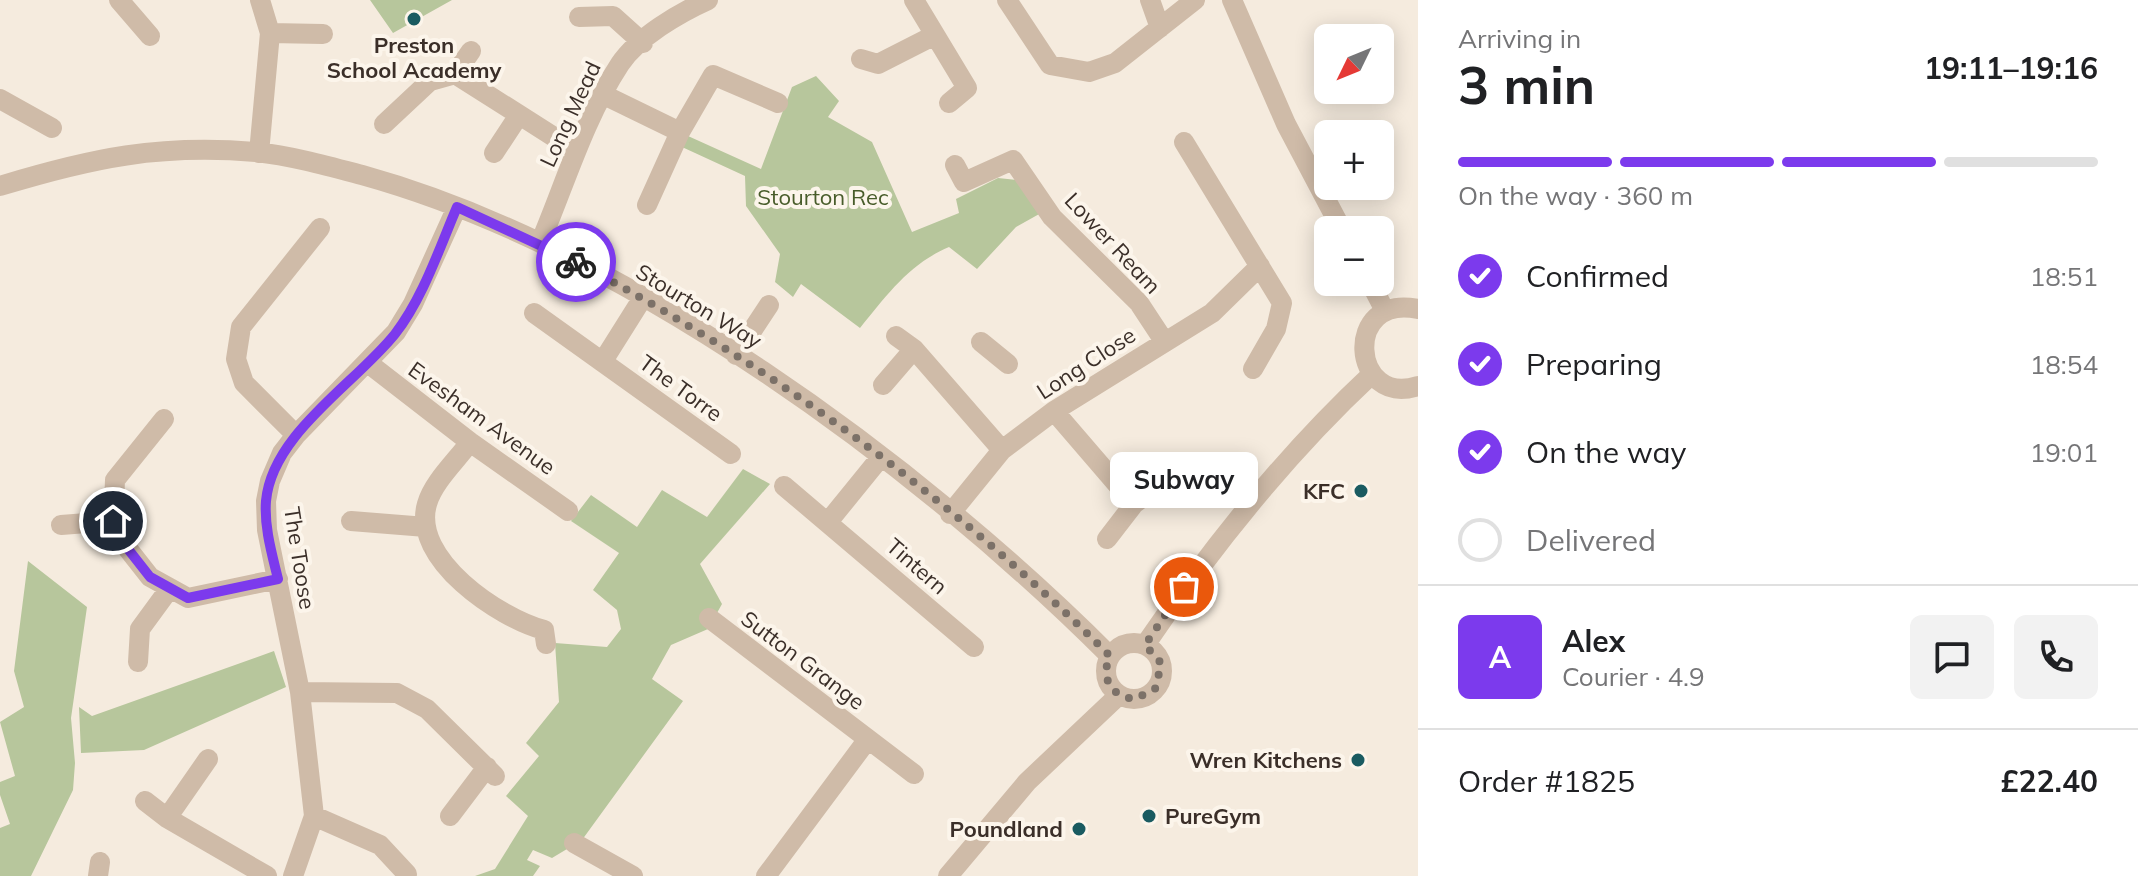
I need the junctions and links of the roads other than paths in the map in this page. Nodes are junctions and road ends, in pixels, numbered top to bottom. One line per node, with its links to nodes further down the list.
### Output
1 (119, 0): 14 (street)
2 (260, 0): 11 (street)
3 (708, 0): 15 (street, Long Mead)
4 (914, 0): 13 (street)
5 (1150, 0): 10 (street)
6 (1195, 0): 10 (street)
7 (1232, 0): 35 (street)
8 (1016, 4): 10 (street)
9 (579, 17): 15 (street)
10 (1160, 28)
11 (270, 33): 12 (street); 29 (street)
12 (323, 34)
13 (935, 35): 17 (street); 22 (street)
14 (150, 36)
15 (643, 43): 19 (street, Long Mead)
16 (471, 51): 18 (street)
17 (861, 59)
18 (455, 74): 23 (street); 24 (street)
19 (604, 95): 26 (street); 28 (street, Long Mead)
20 (0, 99): 25 (street)
21 (778, 103): 26 (street)
22 (949, 103)
23 (519, 115): 28 (street); 30 (street)
24 (384, 124)
25 (52, 128)
26 (680, 132): 33 (street)
27 (1184, 142): 38 (street)
28 (576, 151): 37 (street, Long Mead)
29 (259, 153): 32 (street, Stourton Way); 34 (street, Stourton Way)
30 (494, 153)
31 (955, 165): 46 (street, Lower Ream)
32 (0, 186)
33 (647, 205)
34 (457, 207): 37 (street, Stourton Way); 51 (street, The Toose)
35 (1335, 216)
36 (320, 228): 59 (street)
37 (540, 243): 40 (street, Stourton Way)
38 (1260, 266): 46 (street, Long Close); 53 (street)
39 (1377, 296): 43 (street)
40 (642, 299): 49 (street, Stourton Way); 50 (street, The Torre)
41 (769, 305): 49 (street)
42 (1418, 309): 43 (street)
43 (1385, 311): 54 (street)
44 (534, 313): 50 (street, The Torre)
45 (896, 336): 48 (street)
46 (1164, 341): 57 (street, Long Close)
47 (981, 342): 52 (street)
48 (914, 349): 55 (street); 61 (street)
49 (736, 355): 63 (street, Stourton Way)
50 (603, 361): 62 (street, The Torre)
51 (368, 363): 59 (street, The Toose); 60 (street, Evesham Avenue)
52 (1008, 364)
53 (1253, 369)
54 (1372, 374): 56 (street); 79 (street)
55 (883, 385)
56 (1418, 386)
57 (1054, 411): 61 (street, Long Close); 66 (street)
58 (164, 419): 69 (street)
59 (296, 435): 75 (street, The Toose)
60 (470, 442): 67 (street, Evesham Avenue); 73 (street)
61 (1002, 450): 68 (street, Long Close)
62 (729, 456)
63 (880, 458): 68 (street, Stourton Way); 71 (street)
64 (1171, 475): 66 (street)
65 (784, 487): 71 (street, Tintern)
66 (1134, 504): 74 (street)
67 (568, 511)
68 (950, 514): 81 (street, Stourton Way)
69 (113, 521): 72 (street); 76 (street)
70 (351, 521): 73 (street)
71 (828, 522): 80 (street, Tintern)
72 (61, 525)
73 (426, 527): 78 (street)
74 (1107, 539)
75 (278, 579): 76 (street); 83 (street, The Toose)
76 (170, 588): 82 (street)
77 (709, 618): 85 (street, Sutton Grange)
78 (546, 644)
79 (1145, 645): 81 (street); 84 (street)
80 (974, 647)
81 (1110, 656): 84 (street)
82 (138, 662)
83 (300, 692): 89 (street, The Toose); 90 (street)
84 (1119, 695): 98 (street)
85 (868, 739): 87 (street, Sutton Grange); 94 (street, Sutton Grange)
86 (208, 759): 91 (street)
87 (914, 774)
88 (145, 801): 91 (street)
89 (314, 816): 93 (street); 96 (street, The Toose)
90 (450, 816)
91 (167, 818): 95 (street)
92 (574, 843): 97 (street)
93 (407, 874)
94 (770, 875)
95 (267, 876)
96 (293, 876)
97 (633, 876)
98 (948, 876)

